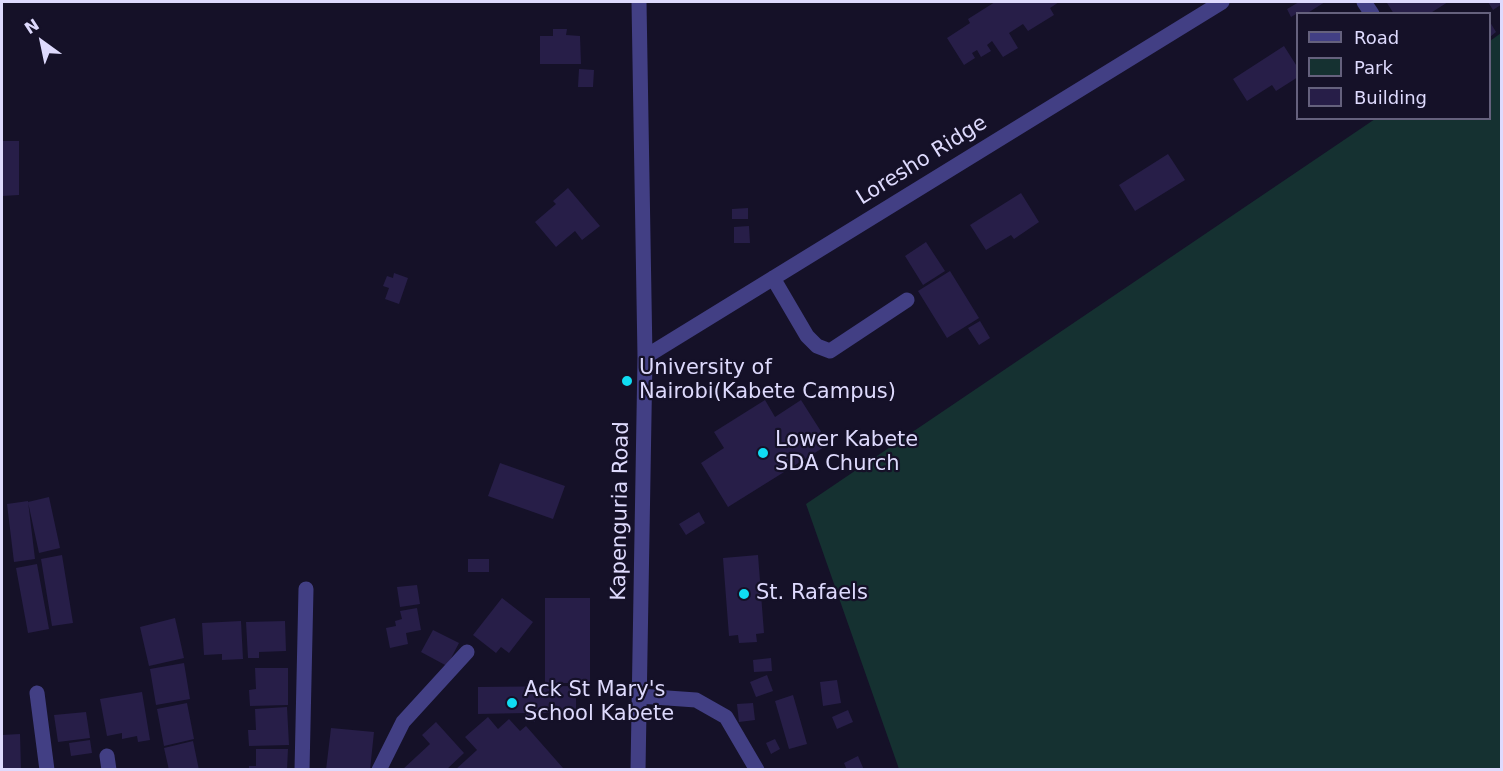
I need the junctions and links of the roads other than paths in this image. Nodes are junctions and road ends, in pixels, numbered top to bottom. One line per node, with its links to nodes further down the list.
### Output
1 (639, 2): 5 (street, Kapenguria Road)
2 (1222, 2): 3 (street, Loresho Ridge)
3 (773, 278): 4 (street); 5 (street, Loresho Ridge)
4 (907, 300)
5 (645, 357): 9 (street, Kapenguria Road)
6 (306, 589): 11 (street)
7 (467, 652): 12 (street)
8 (37, 693): 10 (street)
9 (639, 696): 13 (street, Kapenguria Road); 14 (street)
10 (47, 770)
11 (302, 770)
12 (380, 770)
13 (638, 770)
14 (757, 770)

